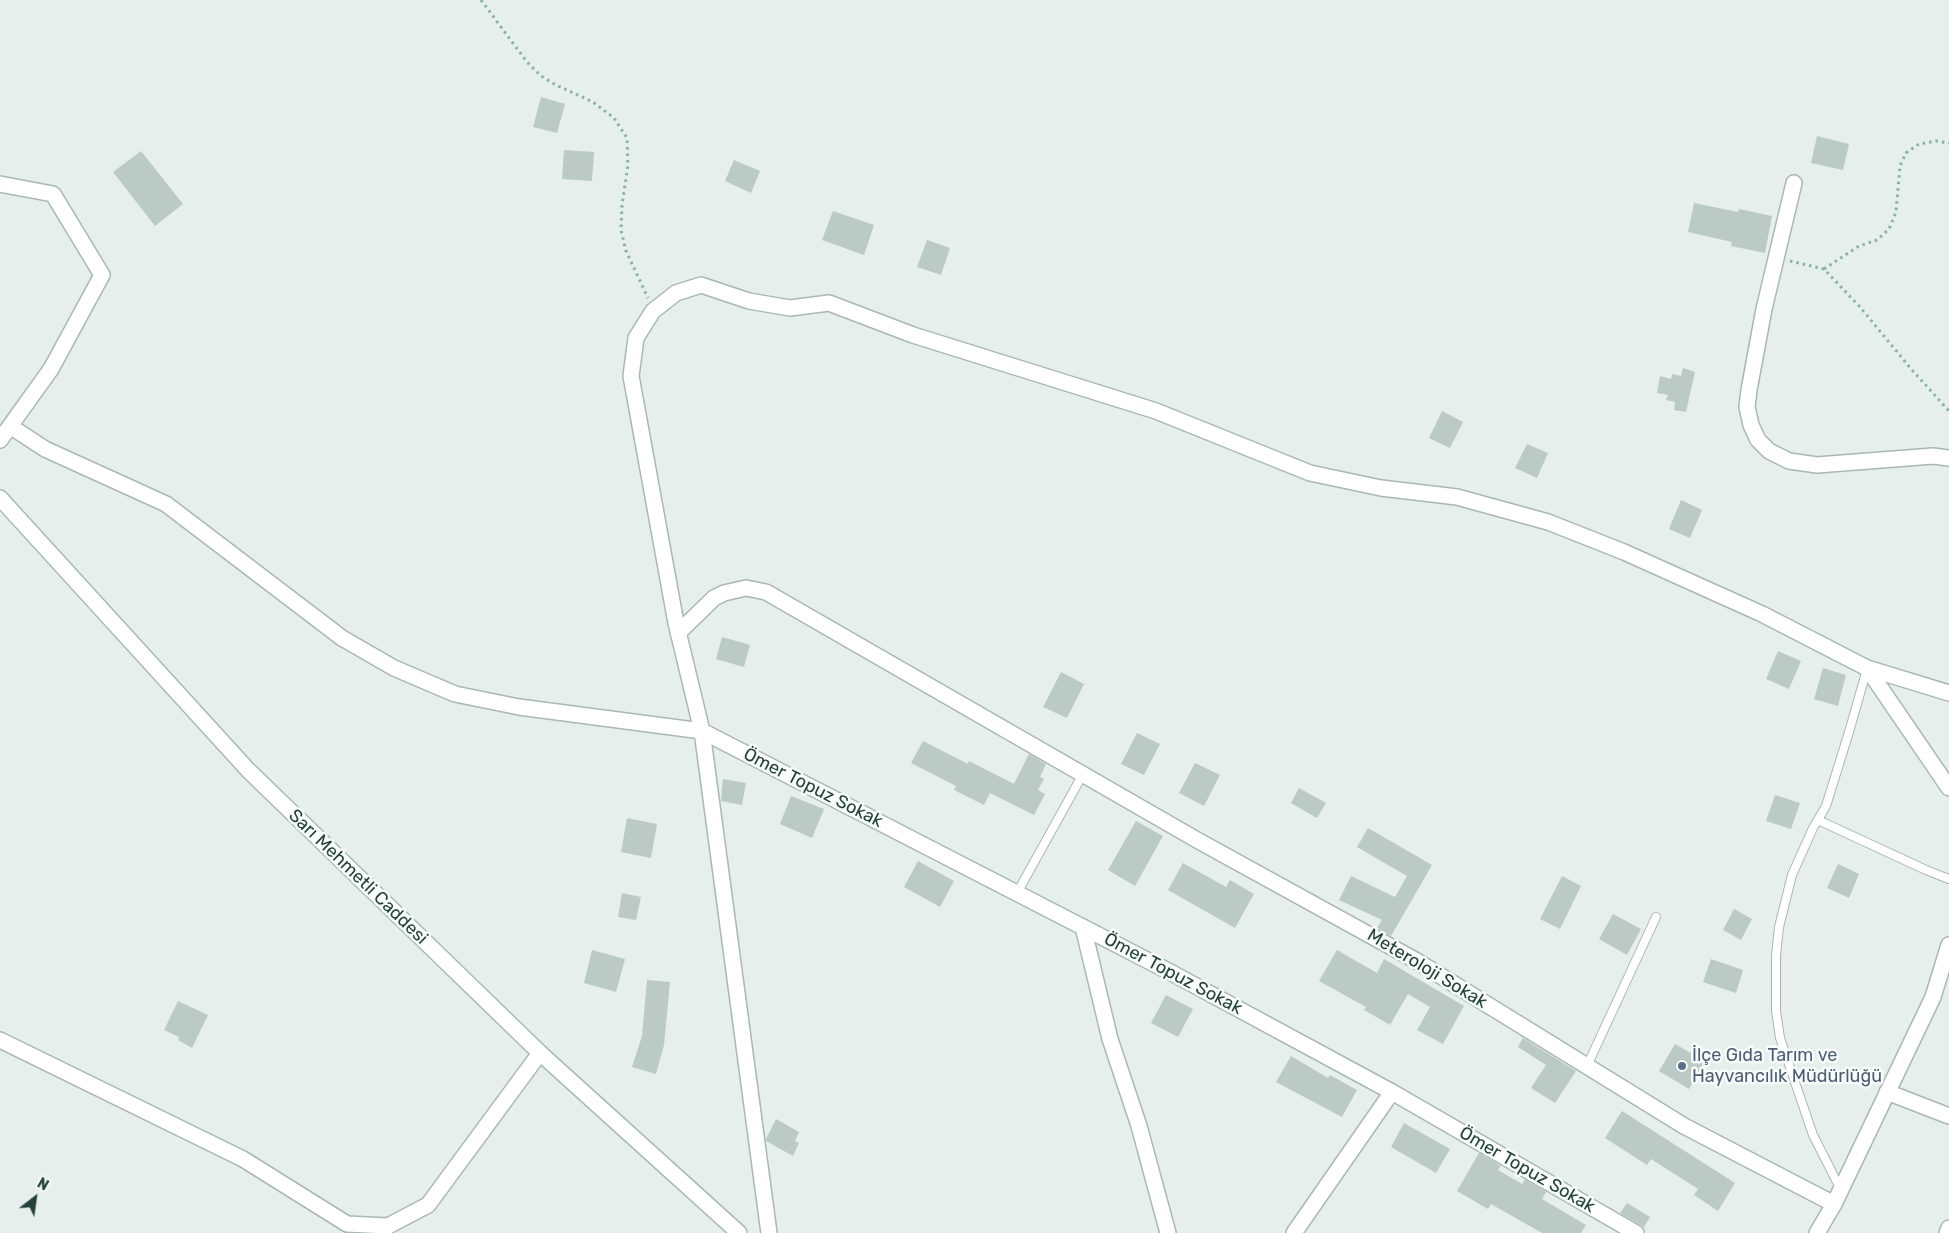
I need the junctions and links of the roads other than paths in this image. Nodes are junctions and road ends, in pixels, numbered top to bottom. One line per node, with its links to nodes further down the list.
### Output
1 (1794, 183): 5 (street)
2 (0, 184): 3 (street)
3 (10, 426): 4 (street); 10 (street, Ömer Topuz Sokak)
4 (0, 440)
5 (1949, 458)
6 (0, 498): 20 (street, Sarı Mehmetli Caddesi)
7 (678, 633): 8 (street); 10 (street); 11 (street, Meteroloji Sokak)
8 (1867, 668): 9 (street); 12 (street); 13 (lane)
9 (1949, 692)
10 (702, 731): 15 (street, Ömer Topuz Sokak); 29 (street)
11 (1083, 774): 15 (lane); 21 (street, Meteroloji Sokak)
12 (1949, 788)
13 (1818, 820): 14 (lane); 25 (lane)
14 (1949, 879)
15 (1017, 892): 17 (street, Ömer Topuz Sokak)
16 (1656, 917): 21 (lane)
17 (1083, 927): 22 (street, Ömer Topuz Sokak); 30 (street)
18 (1949, 945): 23 (street)
19 (0, 1040): 20 (street)
20 (540, 1054): 28 (street, Sarı Mehmetli Caddesi)
21 (1587, 1066): 26 (street, Meteroloji Sokak)
22 (1392, 1092): 31 (street); 32 (street, Ömer Topuz Sokak)
23 (1887, 1092): 24 (street); 25 (street)
24 (1949, 1116)
25 (1841, 1190): 26 (street)
26 (1834, 1204): 33 (street)
27 (1949, 1228): 34 (street)
28 (739, 1233)
29 (769, 1233)
30 (1168, 1233)
31 (1294, 1233)
32 (1636, 1233)
33 (1817, 1233)
34 (1947, 1233)

